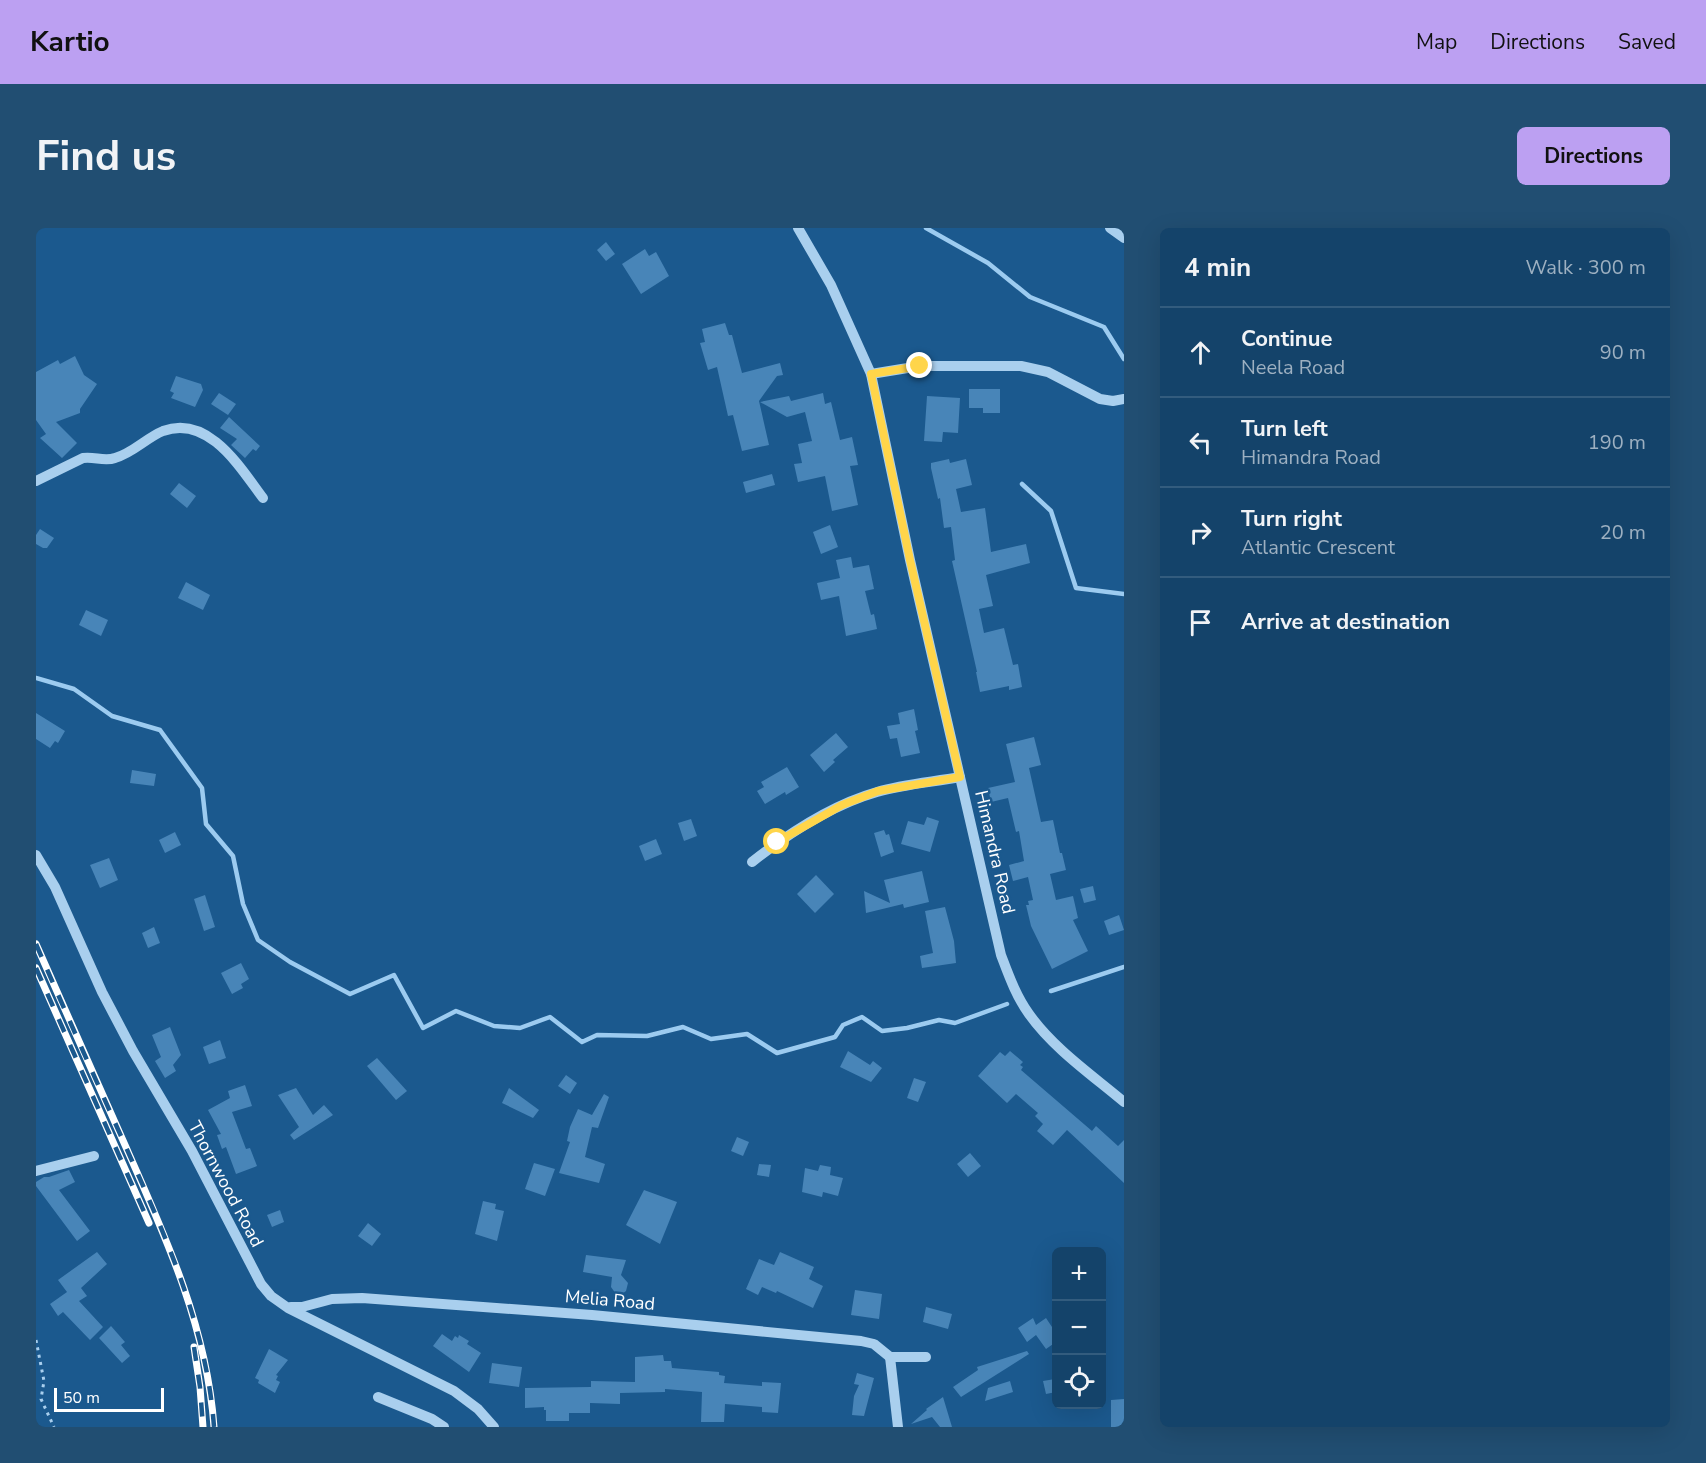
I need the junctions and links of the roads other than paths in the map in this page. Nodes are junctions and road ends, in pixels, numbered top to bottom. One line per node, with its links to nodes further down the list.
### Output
1 (798, 228): 4 (street, Himandra Road)
2 (1110, 228): 3 (street)
3 (1124, 238)
4 (871, 374): 5 (street); 8 (street, Himandra Road)
5 (1124, 399)
6 (36, 481): 7 (street)
7 (263, 498)
8 (960, 777): 10 (street); 11 (street, Himandra Road)
9 (36, 855): 14 (street, Thornwood Road)
10 (752, 862)
11 (1124, 1102)
12 (93, 1156): 13 (street)
13 (36, 1171)
14 (288, 1308): 15 (street, Melia Road); 19 (street, Thornwood Road)
15 (890, 1357): 16 (street, Melia Road); 20 (street)
16 (926, 1358)
17 (378, 1397): 18 (street)
18 (444, 1427)
19 (494, 1427)
20 (898, 1427)

